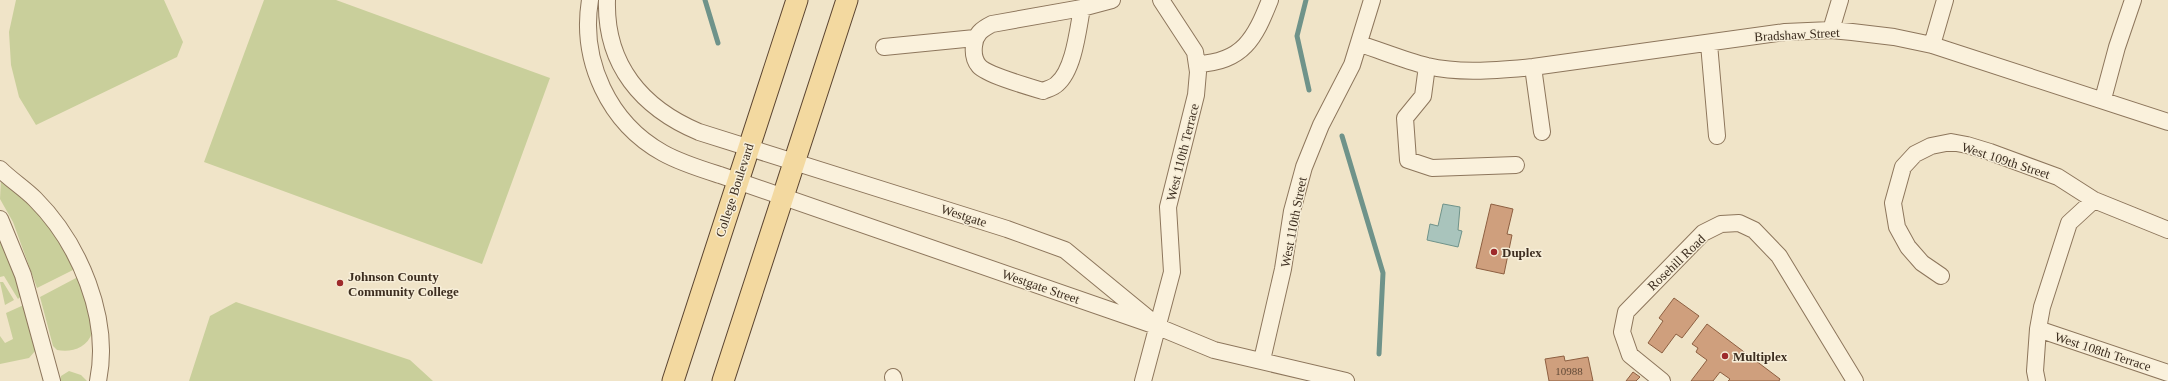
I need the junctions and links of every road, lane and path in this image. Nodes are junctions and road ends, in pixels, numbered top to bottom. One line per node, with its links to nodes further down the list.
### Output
1 (590, 0): 30 (street, Westgate Street)
2 (607, 0): 26 (street, Westgate)
3 (797, 0): 26 (main road, College Boulevard)
4 (846, 0): 27 (main road)
5 (1112, 0): 12 (street)
6 (1161, 0): 19 (street, West 110th Terrace)
7 (1270, 0): 19 (street)
8 (1372, 0): 15 (street, West 110th Street)
9 (1840, 0): 13 (street)
10 (1945, 0): 17 (street)
11 (2133, 0): 22 (street)
12 (1082, 8): 14 (street); 14 (street)
13 (1831, 30): 16 (street, Bradshaw Street); 17 (street, Bradshaw Street)
14 (975, 38): 18 (street)
15 (1360, 44): 20 (street, Bradshaw Street); 38 (street, West 110th Street)
16 (1708, 44): 21 (street, Bradshaw Street); 25 (street)
17 (1932, 46): 22 (street, Bradshaw Street)
18 (884, 47)
19 (1198, 64): 36 (street, West 110th Terrace)
20 (1427, 66): 21 (street, Bradshaw Street); 28 (street)
21 (1533, 67): 24 (street)
22 (2103, 99): 23 (street, Bradshaw Street)
23 (2168, 122)
24 (1542, 132)
25 (1717, 136)
26 (748, 147): 27 (street, Westgate); 30 (main road, College Boulevard)
27 (794, 161): 31 (main road); 36 (street, Westgate)
28 (1516, 165)
29 (0, 169): 41 (street)
30 (738, 181): 31 (street, Westgate Street); 42 (main road, College Boulevard)
31 (783, 197): 36 (street, Westgate Street); 43 (main road)
32 (2094, 200): 34 (street, West 109th Street); 35 (street, West 109th Street); 37 (street)
33 (0, 219): 40 (street)
34 (2168, 230)
35 (1941, 276)
36 (1156, 326): 38 (street, Westgate Street); 44 (street, West 110th Terrace)
37 (2038, 329): 39 (street, West 108th Terrace); 48 (street)
38 (1262, 360): 45 (street, Westgate Street)
39 (2168, 373)
40 (52, 381)
41 (98, 381)
42 (673, 381)
43 (723, 381)
44 (1143, 381)
45 (1346, 381)
46 (1662, 381): 47 (street, Rosehill Road)
47 (1855, 381)
48 (2037, 381)

